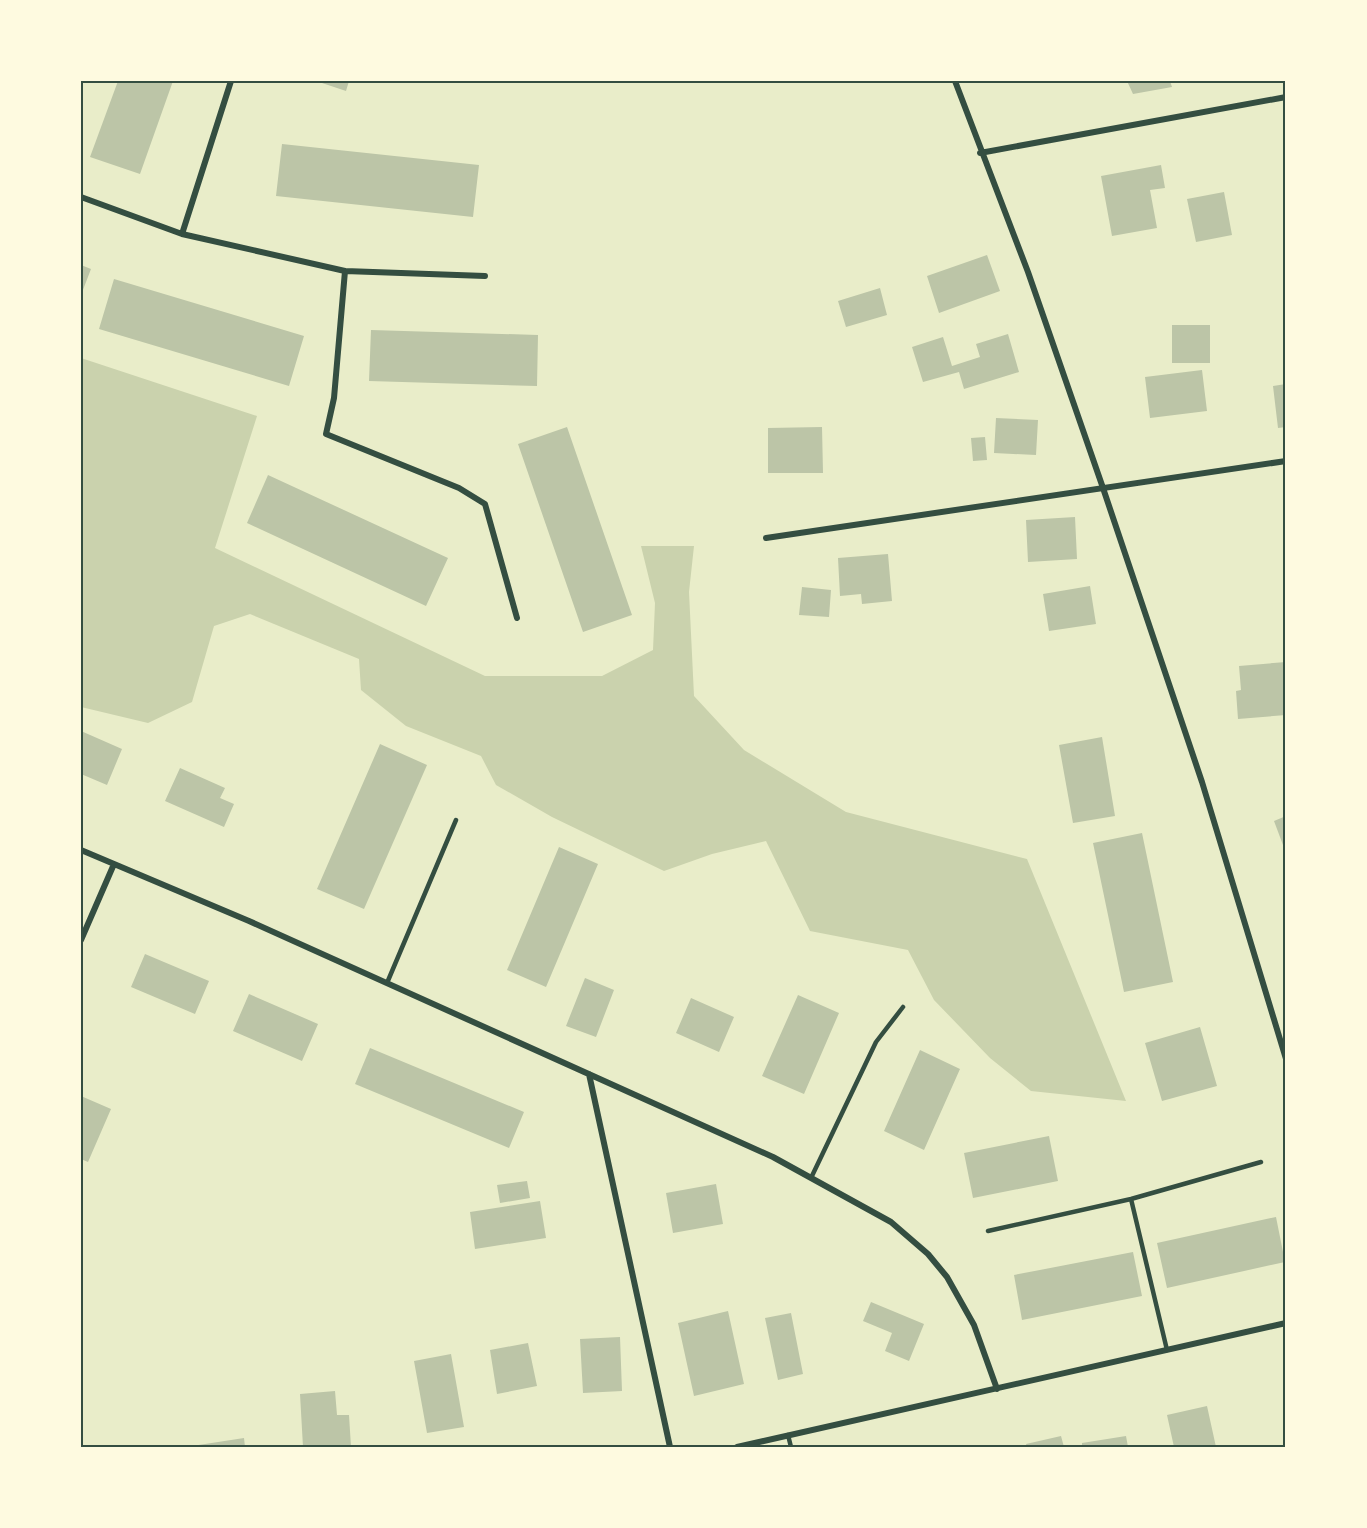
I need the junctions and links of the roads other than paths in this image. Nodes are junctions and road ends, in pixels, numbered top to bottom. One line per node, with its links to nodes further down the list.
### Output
1 (231, 81): 6 (street)
2 (955, 81): 4 (street)
3 (1286, 97): 4 (street)
4 (980, 153): 10 (street)
5 (81, 197): 6 (street)
6 (182, 234): 7 (street)
7 (345, 272): 8 (street); 12 (street)
8 (485, 276)
9 (1286, 461): 10 (street)
10 (1103, 488): 11 (street); 19 (street)
11 (766, 538)
12 (517, 618)
13 (456, 820): 17 (lane)
14 (81, 850): 15 (street)
15 (114, 864): 16 (street); 17 (street)
16 (81, 940)
17 (387, 983): 20 (street)
18 (903, 1007): 22 (lane)
19 (1286, 1059)
20 (589, 1074): 22 (street); 29 (street)
21 (1261, 1162): 23 (lane)
22 (811, 1178): 27 (street)
23 (1131, 1198): 24 (lane); 26 (lane)
24 (988, 1231)
25 (1286, 1323): 26 (street)
26 (1167, 1350): 27 (street)
27 (997, 1389): 28 (street)
28 (788, 1435): 30 (street); 31 (lane)
29 (670, 1447)
30 (736, 1447)
31 (791, 1447)

